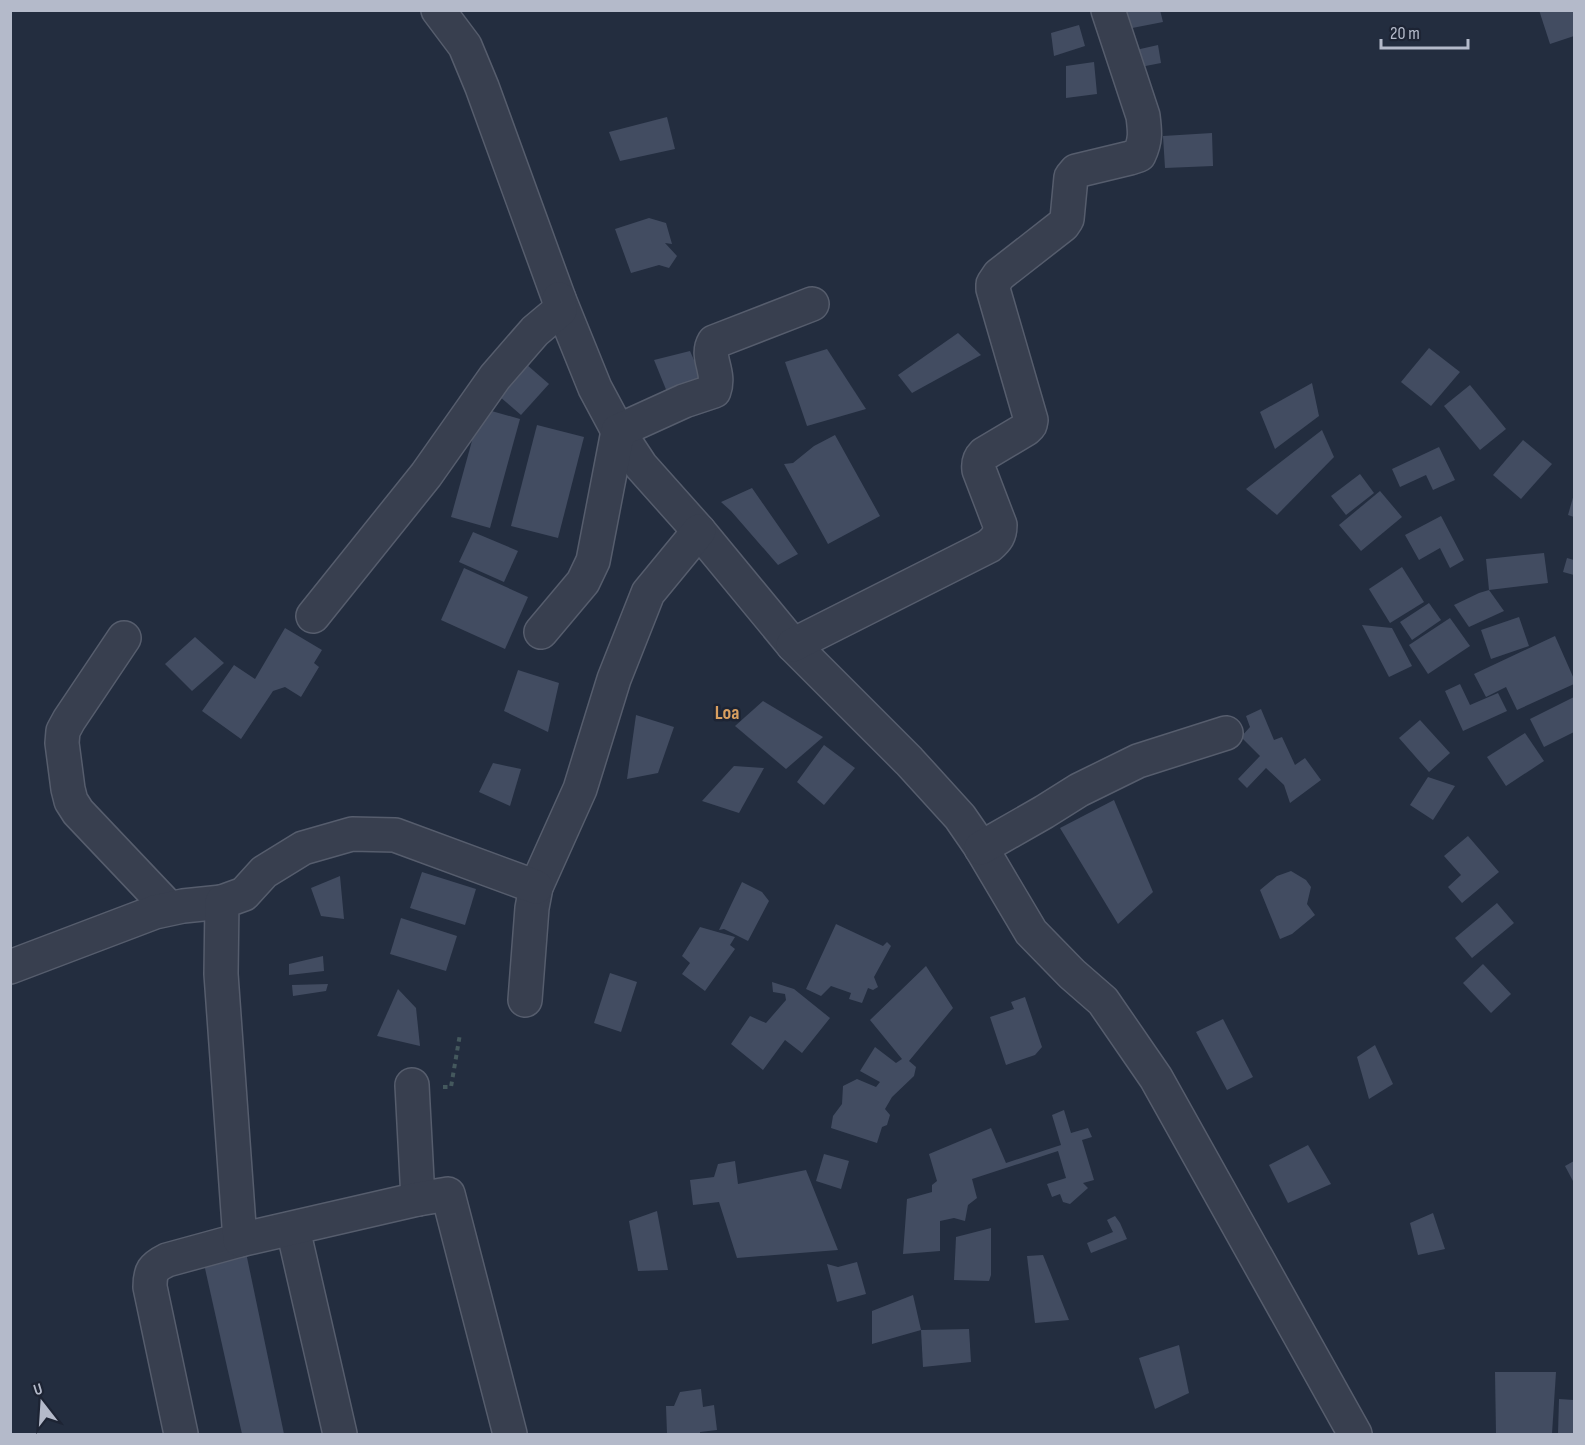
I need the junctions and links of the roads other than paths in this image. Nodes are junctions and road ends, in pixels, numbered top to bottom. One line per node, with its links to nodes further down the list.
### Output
1 (438, 10): 3 (street)
2 (1108, 10): 10 (street)
3 (559, 298): 5 (street); 7 (street)
4 (812, 304): 5 (street)
5 (618, 431): 6 (street); 8 (street)
6 (699, 531): 10 (street); 13 (street)
7 (313, 615)
8 (541, 632)
9 (124, 638): 15 (street)
10 (793, 645): 12 (street)
11 (1226, 734): 12 (street)
12 (981, 848): 25 (street)
13 (536, 887): 14 (street); 17 (street)
14 (222, 902): 15 (street); 21 (street)
15 (169, 908): 16 (street)
16 (10, 967)
17 (525, 1000)
18 (412, 1085): 19 (street)
19 (418, 1199): 20 (street); 24 (street)
20 (293, 1229): 21 (street); 23 (street)
21 (240, 1240): 22 (street)
22 (181, 1434)
23 (340, 1434)
24 (510, 1434)
25 (1355, 1434)

